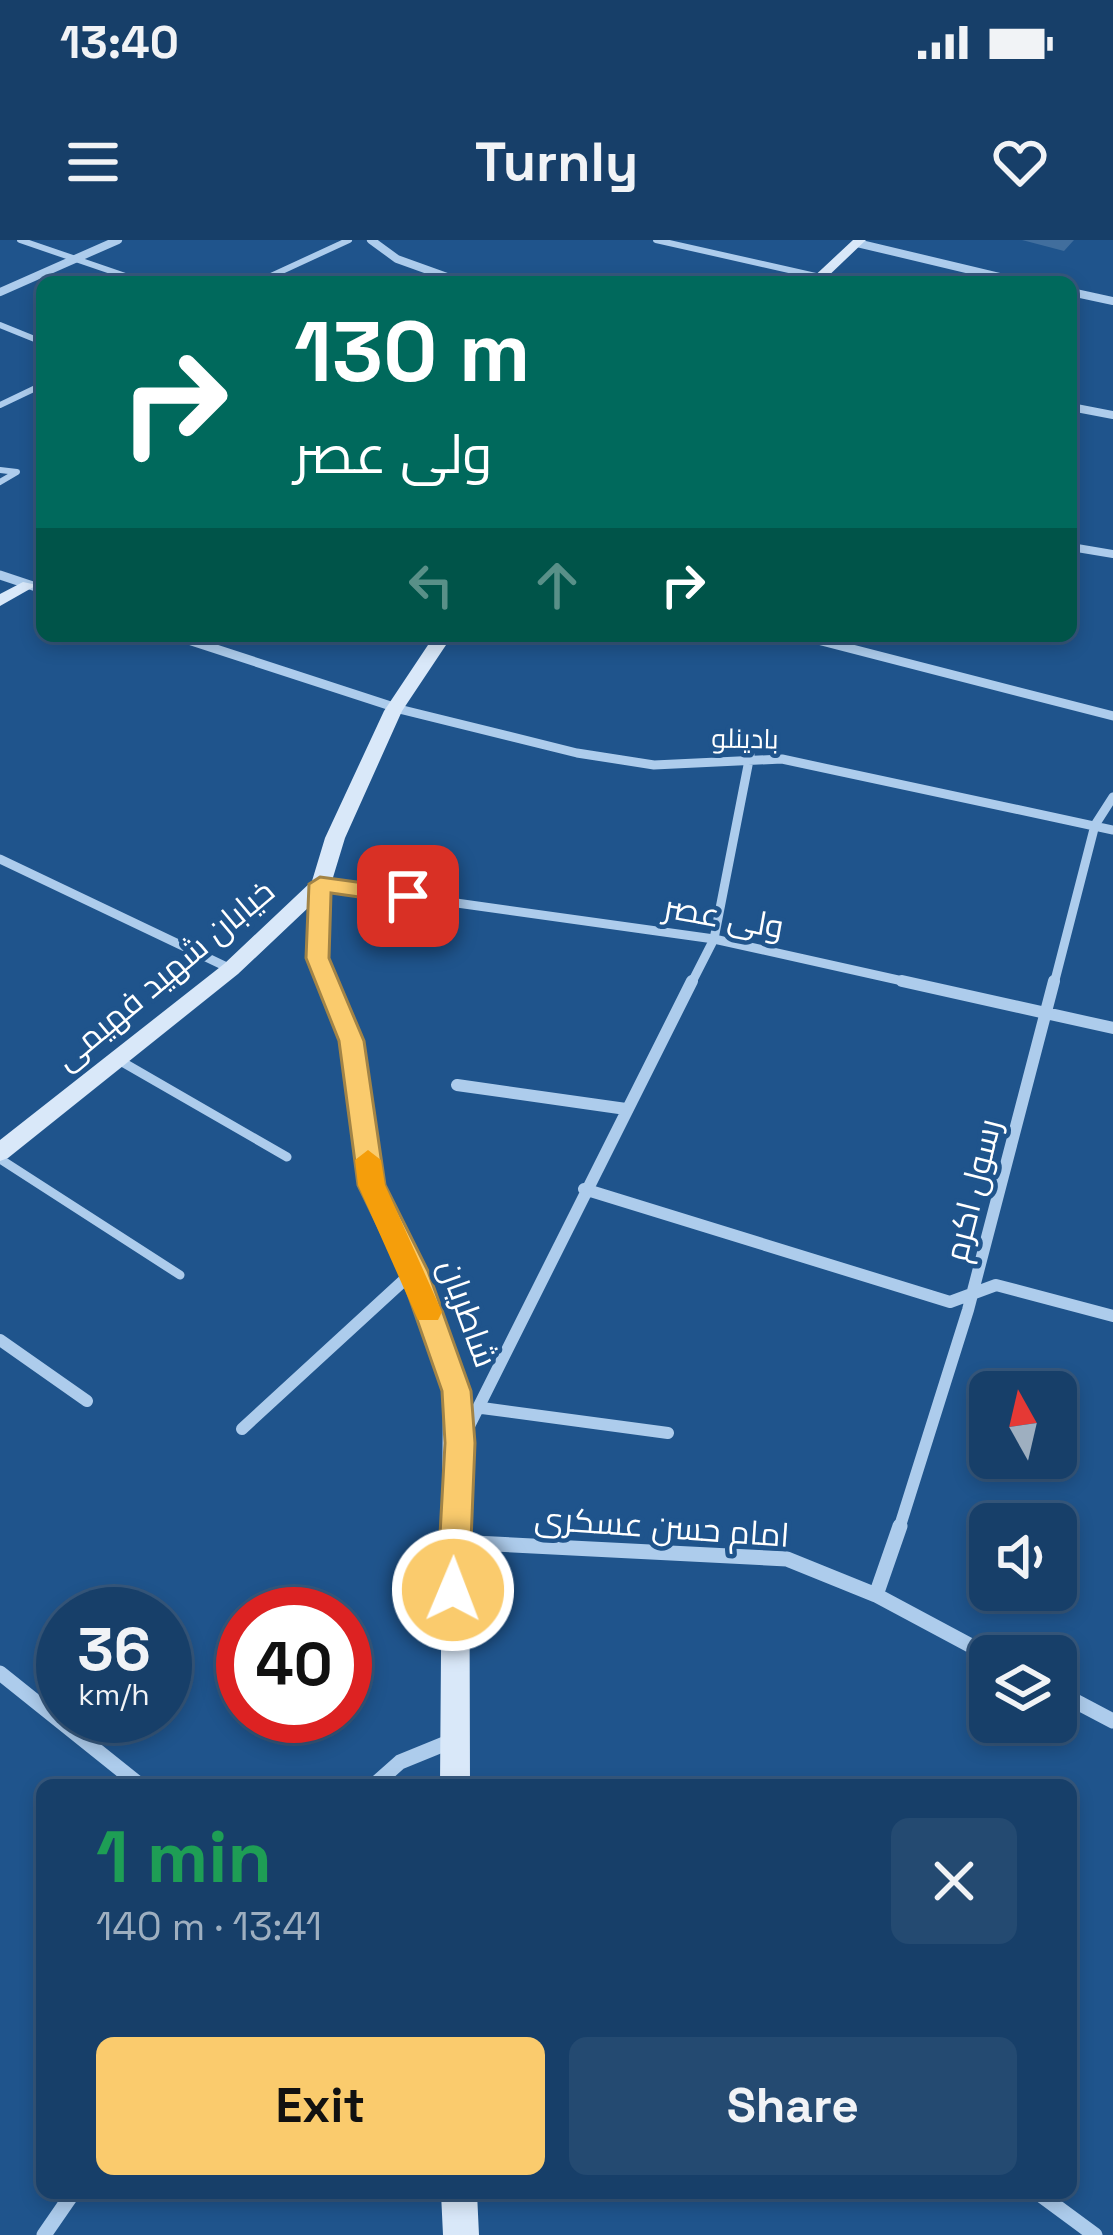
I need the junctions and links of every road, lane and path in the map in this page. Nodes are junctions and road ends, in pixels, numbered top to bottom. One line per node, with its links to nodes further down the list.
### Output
1 (20, 240): 7 (lane)
2 (118, 240): 7 (street)
3 (349, 240): 9 (lane)
4 (371, 240): 10 (street)
5 (656, 240): 11 (lane)
6 (859, 242): 12 (street); 13 (street)
7 (75, 258): 8 (lane); 14 (street)
8 (126, 276)
9 (271, 276)
10 (444, 276)
11 (801, 276)
12 (821, 276)
13 (997, 276)
14 (0, 292)
15 (1077, 293): 16 (street)
16 (1113, 301)
17 (0, 326): 18 (lane)
18 (36, 340)
19 (36, 388): 20 (lane)
20 (0, 405)
21 (1077, 408): 22 (street)
22 (1113, 415)
23 (0, 470): 24 (lane)
24 (0, 482)
25 (1077, 548): 26 (street)
26 (1113, 554)
27 (0, 575): 28 (street)
28 (35, 587): 29 (street)
29 (0, 602)
30 (193, 642): 33 (street, بادینلو)
31 (439, 642): 33 (street, خیابان شهید فهیمی)
32 (825, 642): 34 (street)
33 (394, 711): 35 (street, بادینلو); 40 (street, خیابان شهید فهیمی)
34 (1113, 716)
35 (750, 755): 37 (street, بادینلو); 41 (street)
36 (1113, 797): 37 (street, رسول اکرم)
37 (1095, 825): 38 (street, بادینلو); 43 (street, رسول اکرم)
38 (1113, 830)
39 (0, 859): 42 (street)
40 (320, 884): 41 (street, ولی عصر); 42 (street, خیابان شهید فهیمی); 51 (street, شاطریان)
41 (714, 939): 43 (street, ولی عصر); 47 (street)
42 (232, 969): 45 (street, خیابان شهید فهیمی)
43 (1045, 1012): 44 (street, ولی عصر); 53 (street, رسول اکرم)
44 (1113, 1028)
45 (117, 1059): 48 (street, خیابان شهید فهیمی); 49 (lane)
46 (457, 1085): 47 (street)
47 (626, 1108): 50 (street)
48 (0, 1155): 52 (lane)
49 (287, 1156)
50 (584, 1189): 53 (street); 57 (street)
51 (414, 1271): 58 (street); 60 (street, شاطریان)
52 (180, 1275)
53 (972, 1297): 54 (street); 62 (street, رسول اکرم)
54 (1113, 1316)
55 (0, 1340): 56 (street)
56 (87, 1401)
57 (482, 1408): 59 (street); 60 (street)
58 (242, 1429)
59 (668, 1433)
60 (460, 1443): 61 (street, شاطریان)
61 (453, 1542): 62 (street, امام حسن عسکری); 67 (street, شاطریان)
62 (876, 1595): 63 (street, امام حسن عسکری)
63 (969, 1645)
64 (0, 1673): 68 (street)
65 (1077, 1702): 66 (street)
66 (1113, 1721)
67 (454, 1740): 69 (street); 70 (street, شاطریان)
68 (132, 1779)
69 (381, 1779)
70 (455, 1779)
71 (69, 2199): 74 (street)
72 (460, 2199): 75 (street)
73 (1046, 2199): 76 (street)
74 (44, 2235)
75 (460, 2235)
76 (1095, 2235)

